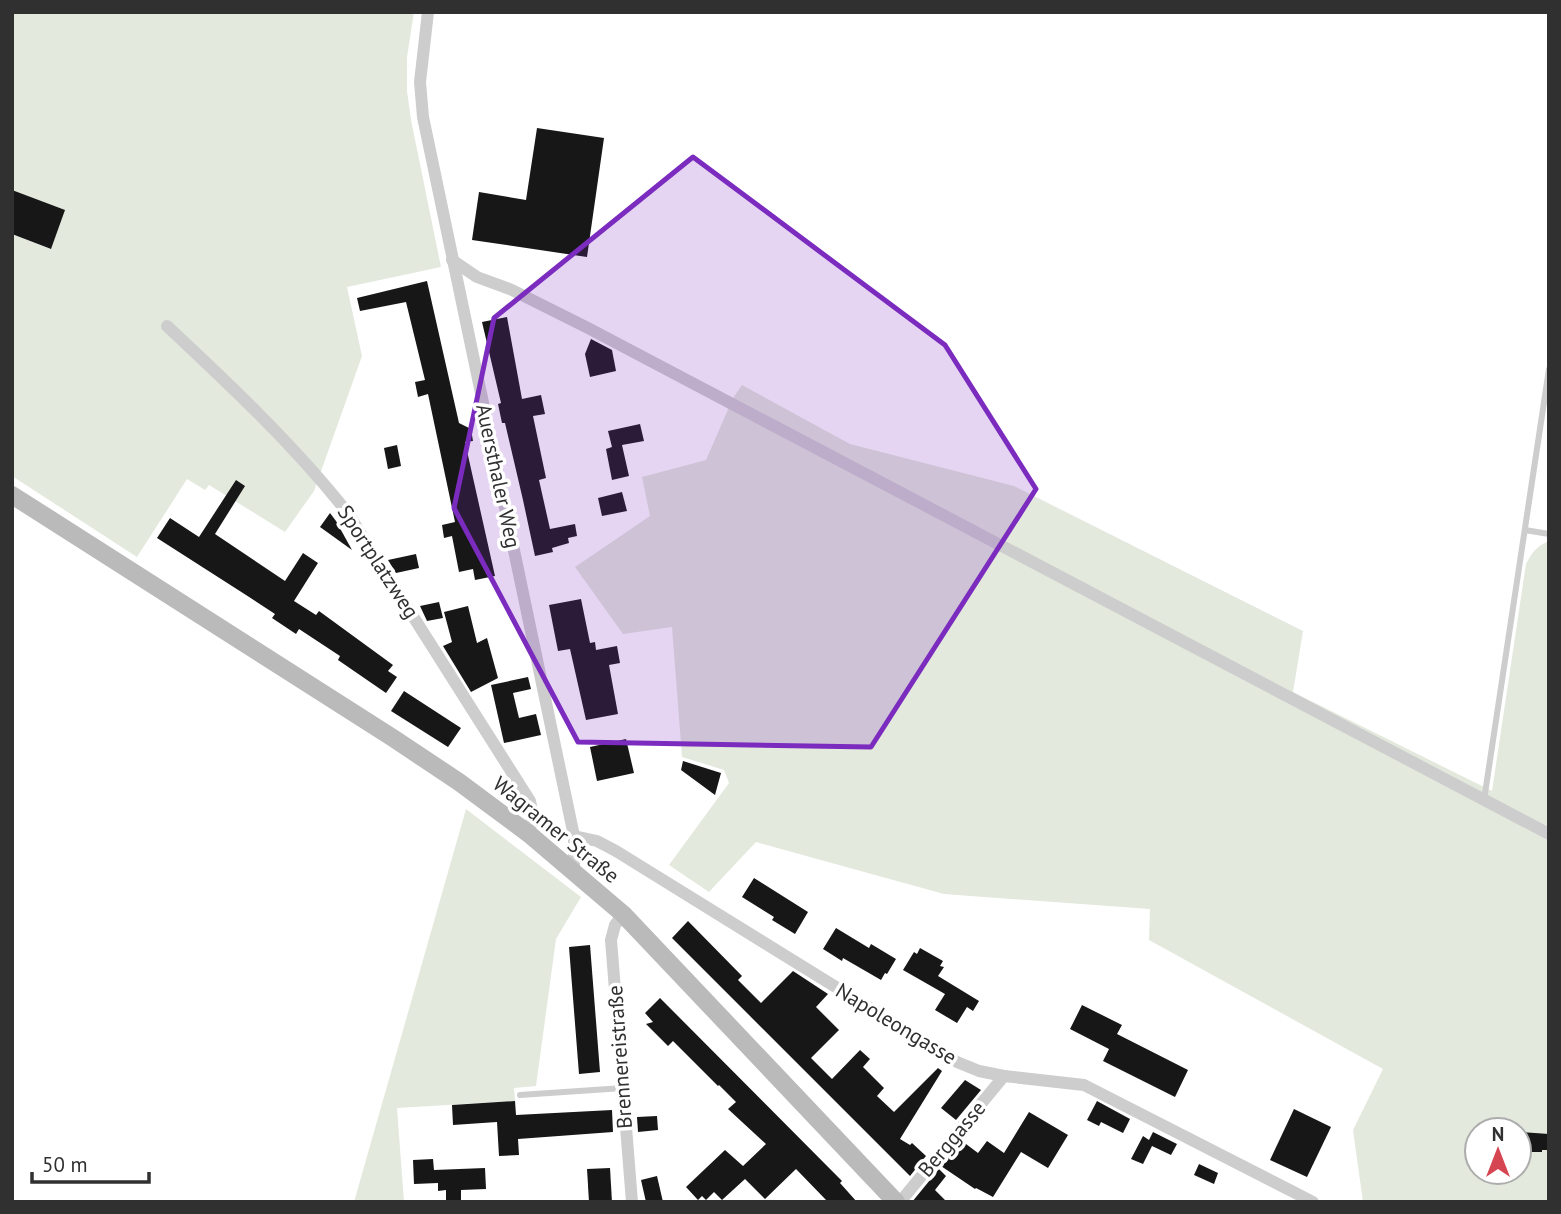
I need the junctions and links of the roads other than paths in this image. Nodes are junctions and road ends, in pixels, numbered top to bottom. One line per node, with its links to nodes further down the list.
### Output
1 (428, 12): 2 (street, Auersthaler Weg)
2 (452, 260): 8 (street); 11 (street, Auersthaler Weg)
3 (167, 326): 9 (street, Sportplatzweg)
4 (1549, 369): 6 (lane)
5 (12, 495): 9 (main road, Wagramer Straße)
6 (1525, 530): 7 (lane); 8 (lane)
7 (1549, 534)
8 (1484, 800): 10 (street)
9 (529, 834): 12 (main road, Wagramer Straße)
10 (1549, 834)
11 (573, 836): 12 (street, Auersthaler Weg); 14 (street, Napoleongasse)
12 (573, 870): 13 (main road, Wagramer Straße)
13 (623, 914): 15 (street, Brennereistraße); 18 (main road, Wagramer Straße)
14 (1004, 1076): 18 (street, Berggasse); 19 (street, Napoleongasse)
15 (623, 1088): 16 (lane); 17 (street, Brennereistraße)
16 (520, 1095)
17 (632, 1202)
18 (898, 1202)
19 (1313, 1202)

